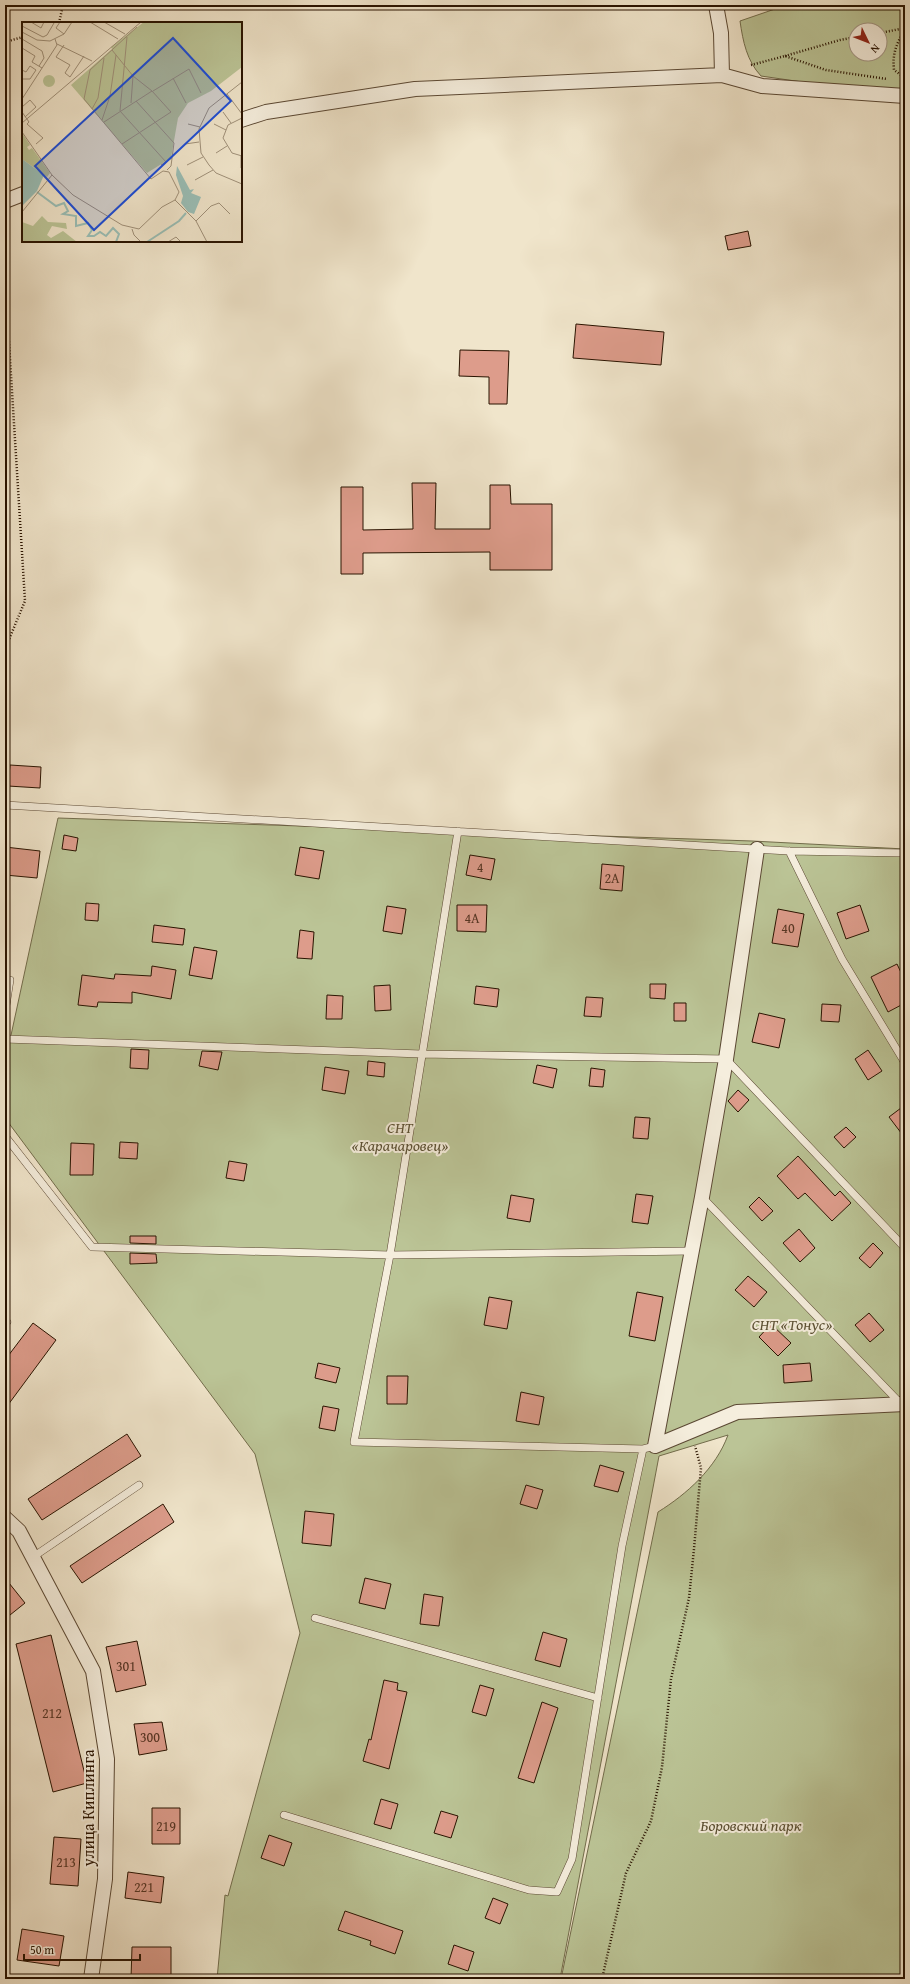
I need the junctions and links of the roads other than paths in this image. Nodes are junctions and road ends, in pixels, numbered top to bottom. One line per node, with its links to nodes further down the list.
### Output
1 (716, 5): 2 (street)
2 (722, 75): 3 (street); 4 (street)
3 (905, 96)
4 (242, 120)
5 (22, 194): 6 (street)
6 (5, 201)
7 (5, 805): 8 (lane)
8 (458, 831): 9 (lane); 15 (lane)
9 (757, 849): 10 (lane); 16 (street)
10 (789, 851): 11 (lane); 17 (lane)
11 (905, 853)
12 (10, 980): 13 (lane)
13 (5, 1012)
14 (5, 1039): 15 (lane)
15 (421, 1054): 16 (lane); 22 (lane)
16 (726, 1059): 19 (street); 20 (lane)
17 (905, 1063)
18 (5, 1136): 22 (lane)
19 (702, 1197): 21 (street); 23 (lane)
20 (905, 1248)
21 (691, 1251): 22 (lane); 24 (street)
22 (390, 1255): 24 (lane)
23 (903, 1404): 24 (street)
24 (648, 1448): 29 (lane)
25 (139, 1485): 27 (lane)
26 (5, 1518): 27 (street, улица Киплинга)
27 (33, 1557): 31 (street, улица Киплинга)
28 (315, 1618): 29 (lane)
29 (598, 1698): 30 (lane)
30 (284, 1815)
31 (91, 1979)

